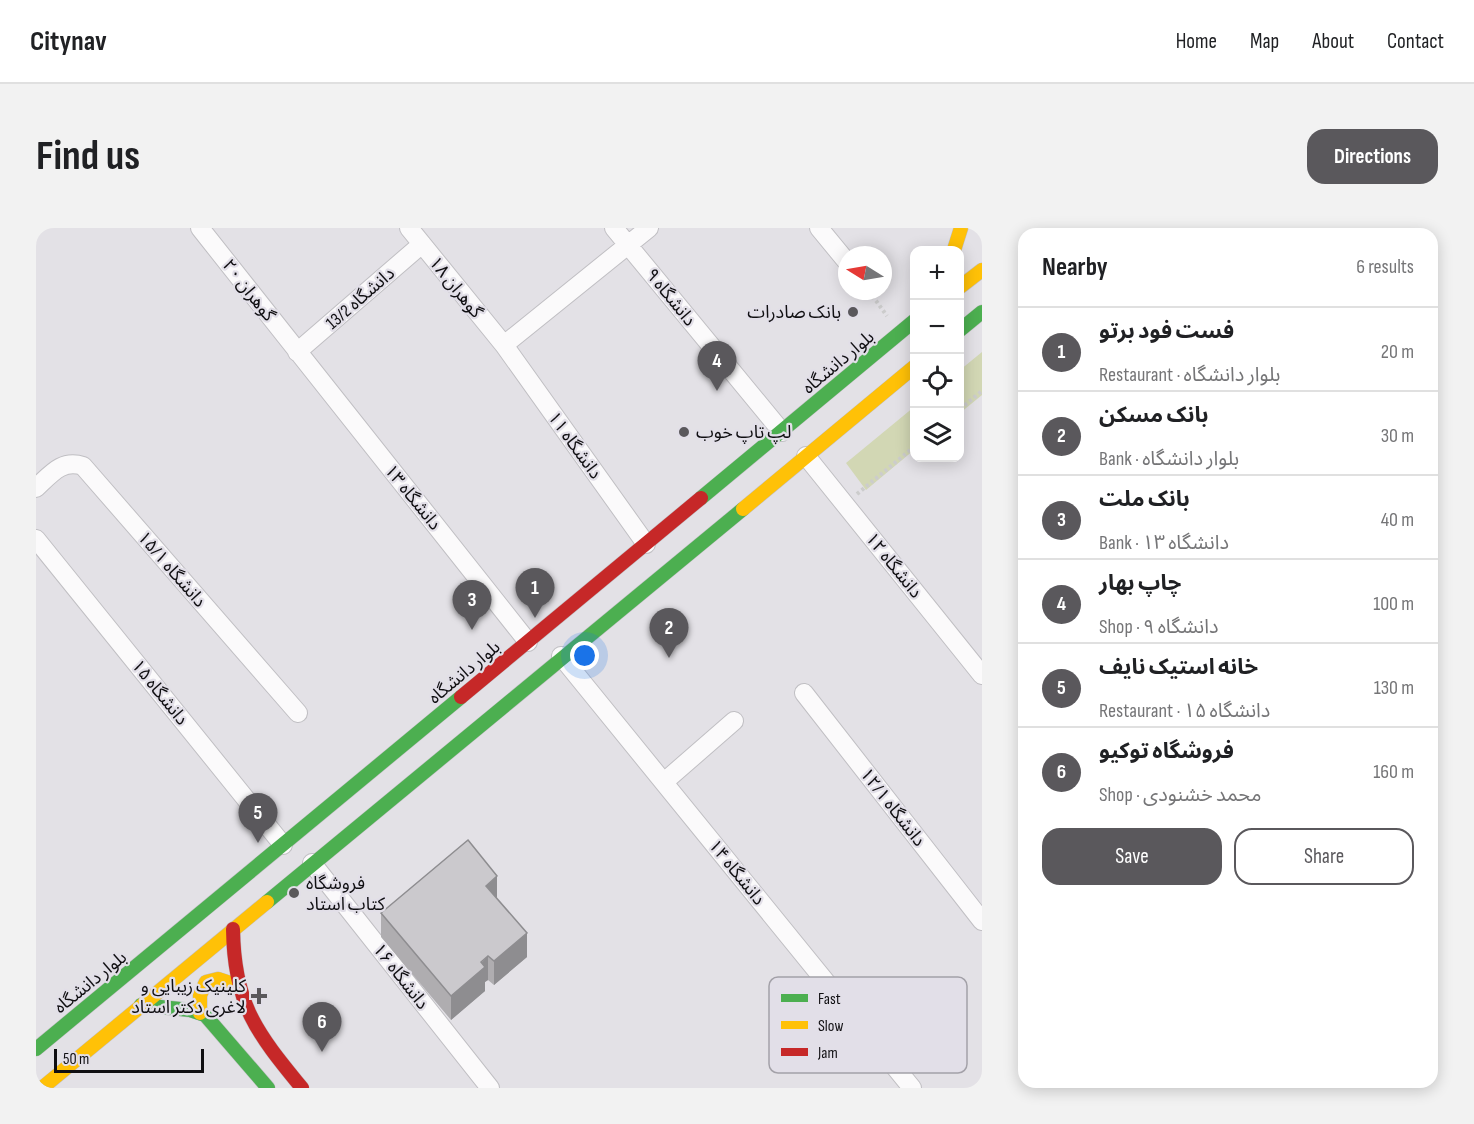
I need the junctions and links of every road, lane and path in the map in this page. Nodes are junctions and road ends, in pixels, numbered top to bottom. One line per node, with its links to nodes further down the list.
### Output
1 (200, 228): 19 (street, گوهران ۲۰)
2 (409, 228): 7 (street, گوهران ۱۸)
3 (614, 228): 8 (street, دانشگاه ۹)
4 (649, 228): 8 (street)
5 (819, 228): 10 (street)
6 (961, 228): 9 (main road)
7 (422, 244): 18 (street, گوهران ۱۸); 19 (street, دانشگاه 13/2)
8 (628, 245): 18 (street); 23 (street, دانشگاه ۹)
9 (955, 246)
10 (838, 251)
11 (982, 270): 12 (main road)
12 (964, 284)
13 (876, 300): 17 (path)
14 (982, 314): 16 (main road)
15 (910, 325): 17 (main road, بلوار دانشگاه)
16 (964, 327)
17 (900, 333): 23 (main road, بلوار دانشگاه)
18 (504, 345): 29 (street, دانشگاه ۱۱)
19 (297, 352): 30 (street, دانشگاه ۱۳)
20 (910, 371): 25 (main road)
21 (982, 391): 22 (path)
22 (961, 408)
23 (782, 432): 29 (main road, بلوار دانشگاه)
24 (910, 451): 27 (path)
25 (806, 456): 27 (street, دانشگاه ۱۲); 31 (main road)
26 (36, 488): 34 (street, دانشگاه ۱۵/۱)
27 (845, 504): 32 (street, دانشگاه ۱۲)
28 (36, 539): 37 (street, دانشگاه ۱۵)
29 (646, 544): 30 (main road, بلوار دانشگاه)
30 (528, 642): 37 (main road, بلوار دانشگاه)
31 (561, 656): 36 (street, دانشگاه ۱۴); 38 (main road)
32 (982, 675)
33 (804, 693): 39 (street, دانشگاه ۱۲/۱)
34 (298, 713)
35 (734, 721): 36 (street)
36 (664, 782): 41 (street, دانشگاه ۱۴)
37 (283, 845): 45 (main road, بلوار دانشگاه)
38 (312, 863): 40 (main road); 50 (street, دانشگاه ۱۶)
39 (982, 921)
40 (233, 929): 42 (main road); 43 (main road)
41 (822, 977)
42 (236, 985): 44 (main road); 49 (main road)
43 (141, 1005): 44 (main road); 47 (main road)
44 (200, 1013): 48 (main road)
45 (36, 1050)
46 (900, 1073): 51 (street, دانشگاه ۱۴)
47 (42, 1088)
48 (268, 1088)
49 (302, 1088)
50 (490, 1088)
51 (912, 1088)

